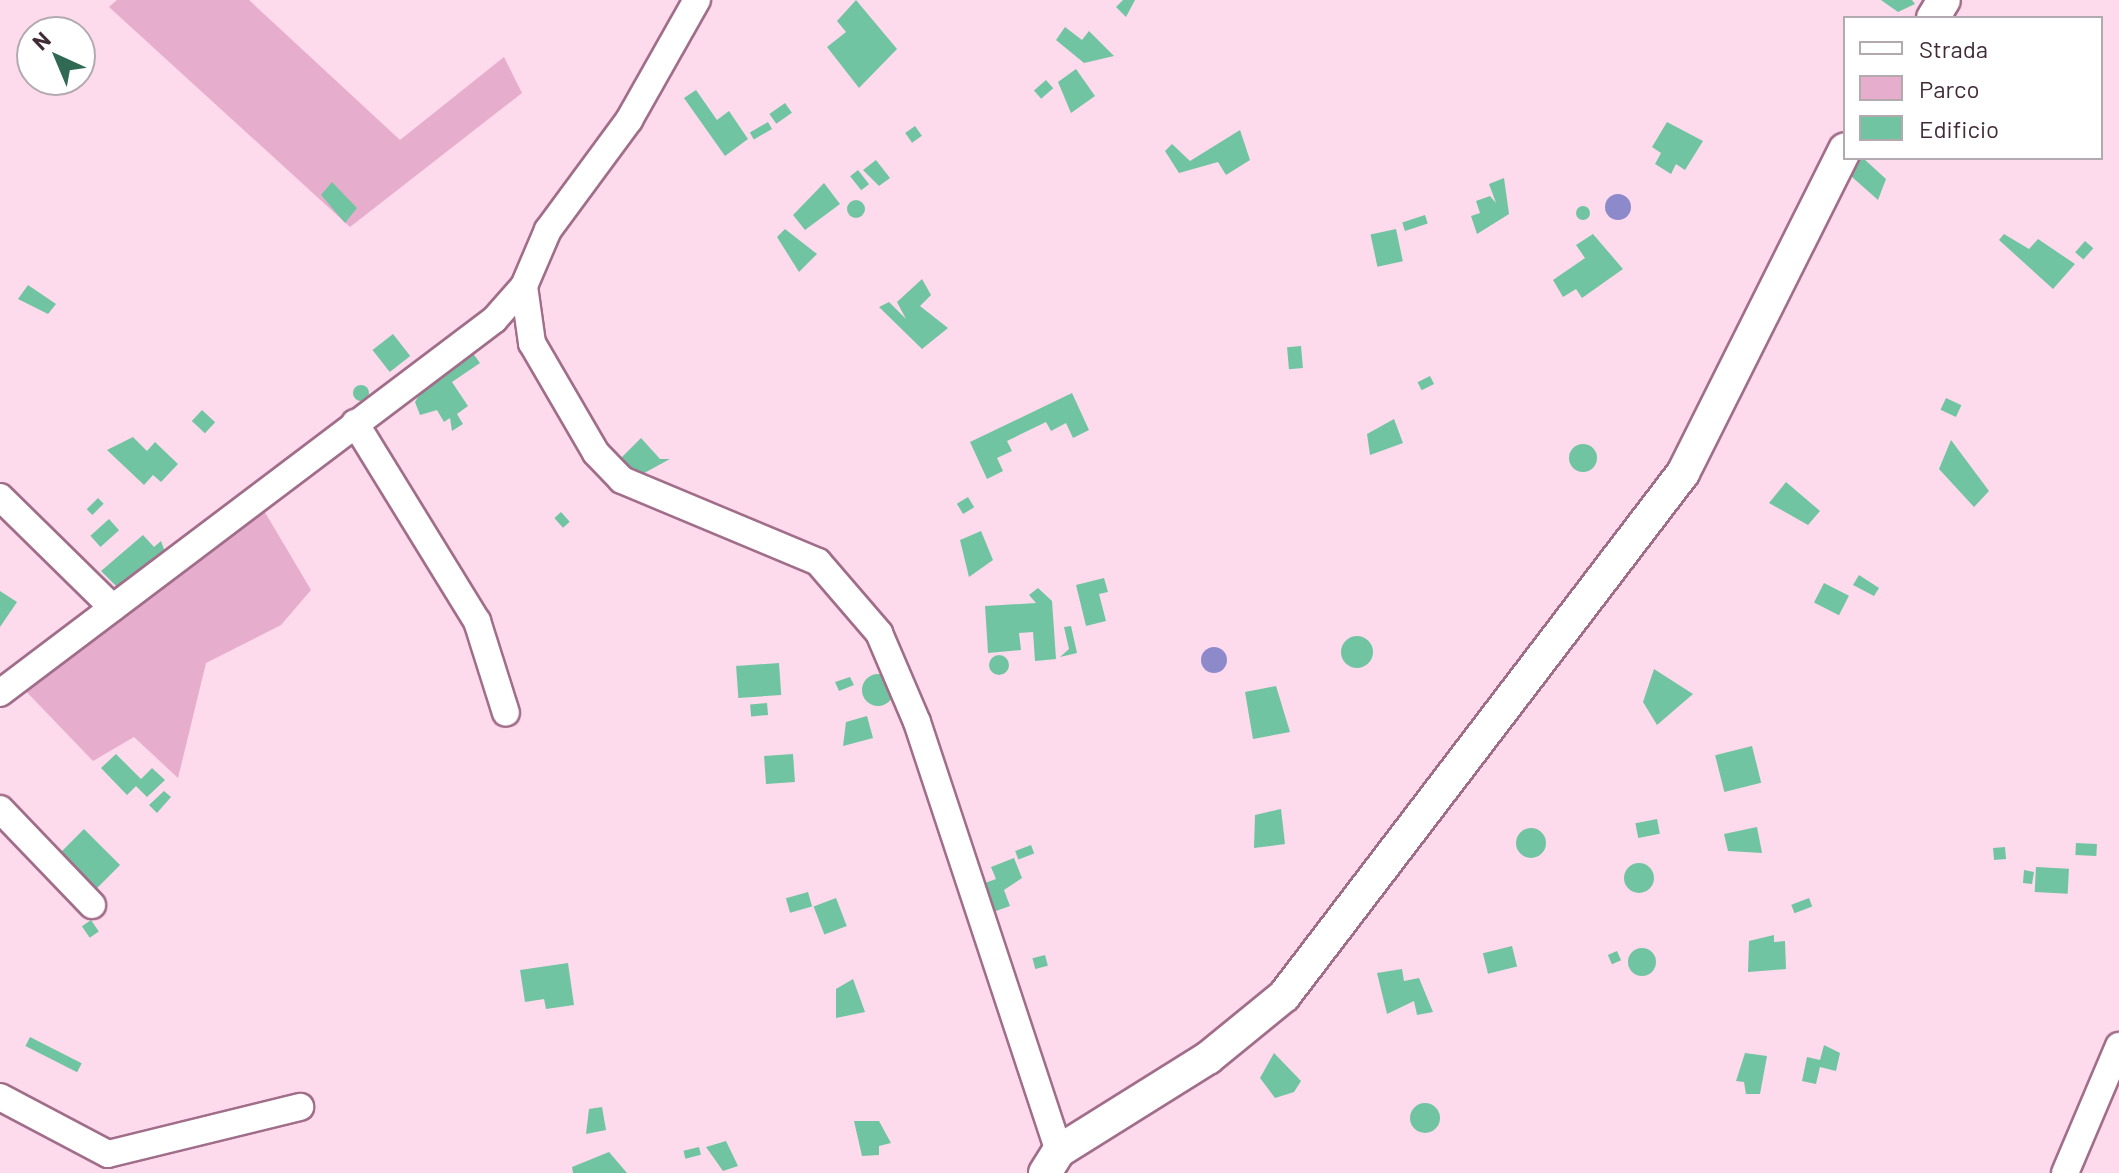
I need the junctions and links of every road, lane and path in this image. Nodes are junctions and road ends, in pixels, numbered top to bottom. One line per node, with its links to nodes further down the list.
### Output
1 (697, 0): 3 (street)
2 (1843, 153): 14 (main road)
3 (524, 286): 4 (street); 14 (street)
4 (355, 423): 6 (street); 8 (street)
5 (0, 497): 6 (street)
6 (113, 608): 7 (street)
7 (0, 693)
8 (506, 713)
9 (0, 809): 10 (street)
10 (92, 905)
11 (2119, 1046): 15 (street)
12 (0, 1097): 13 (street)
13 (300, 1107)
14 (1052, 1162)
15 (2065, 1173)

